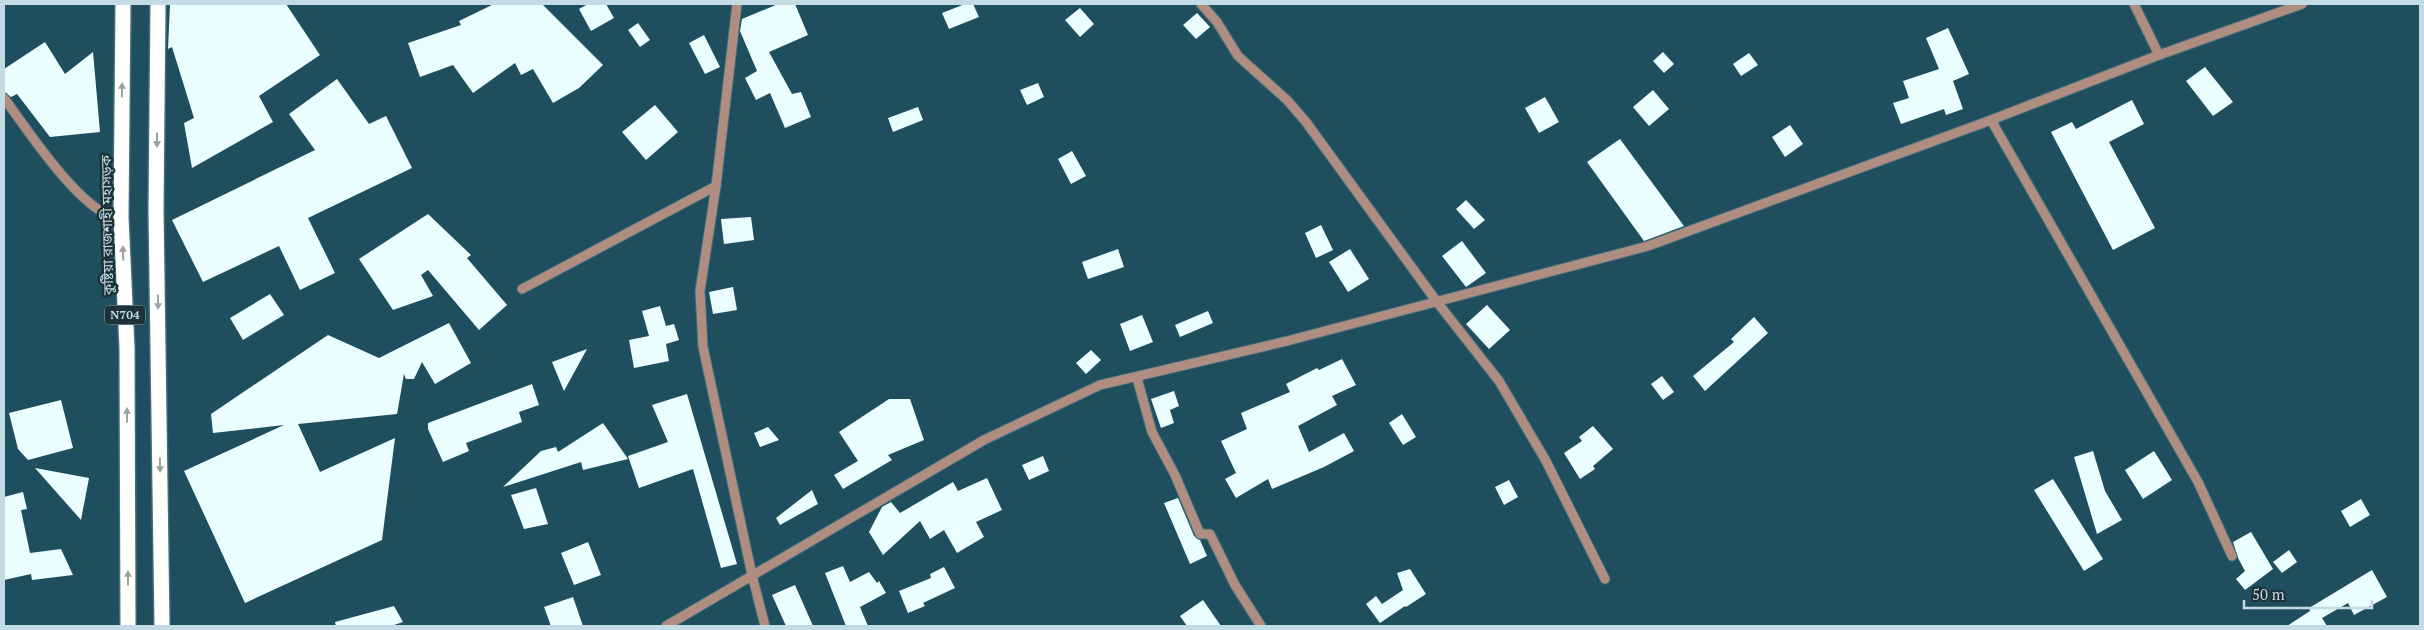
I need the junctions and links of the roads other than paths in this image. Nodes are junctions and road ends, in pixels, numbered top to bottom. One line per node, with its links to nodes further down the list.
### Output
1 (123, 4): 11 (highway, কুষ্টিয়া রাজশাহী মহাসড়ক / N704, one-way to 1)
2 (158, 4): 19 (highway, N704, one-way to 19)
3 (737, 4): 10 (street)
4 (1200, 4): 13 (street)
5 (2134, 4): 7 (street)
6 (2302, 4): 7 (street)
7 (2159, 55): 9 (street)
8 (4, 98): 11 (street)
9 (1991, 120): 13 (street); 15 (street)
10 (716, 186): 12 (street); 16 (street)
11 (121, 217): 18 (highway, কুষ্টিয়া রাজশাহী মহাসড়ক / N704, one-way to 11)
12 (522, 289)
13 (1437, 302): 14 (street); 17 (street)
14 (1137, 378): 16 (street); 22 (street)
15 (2232, 556)
16 (752, 575): 20 (street); 21 (street)
17 (1605, 579)
18 (128, 626)
19 (162, 626)
20 (666, 626)
21 (765, 626)
22 (1261, 626)

